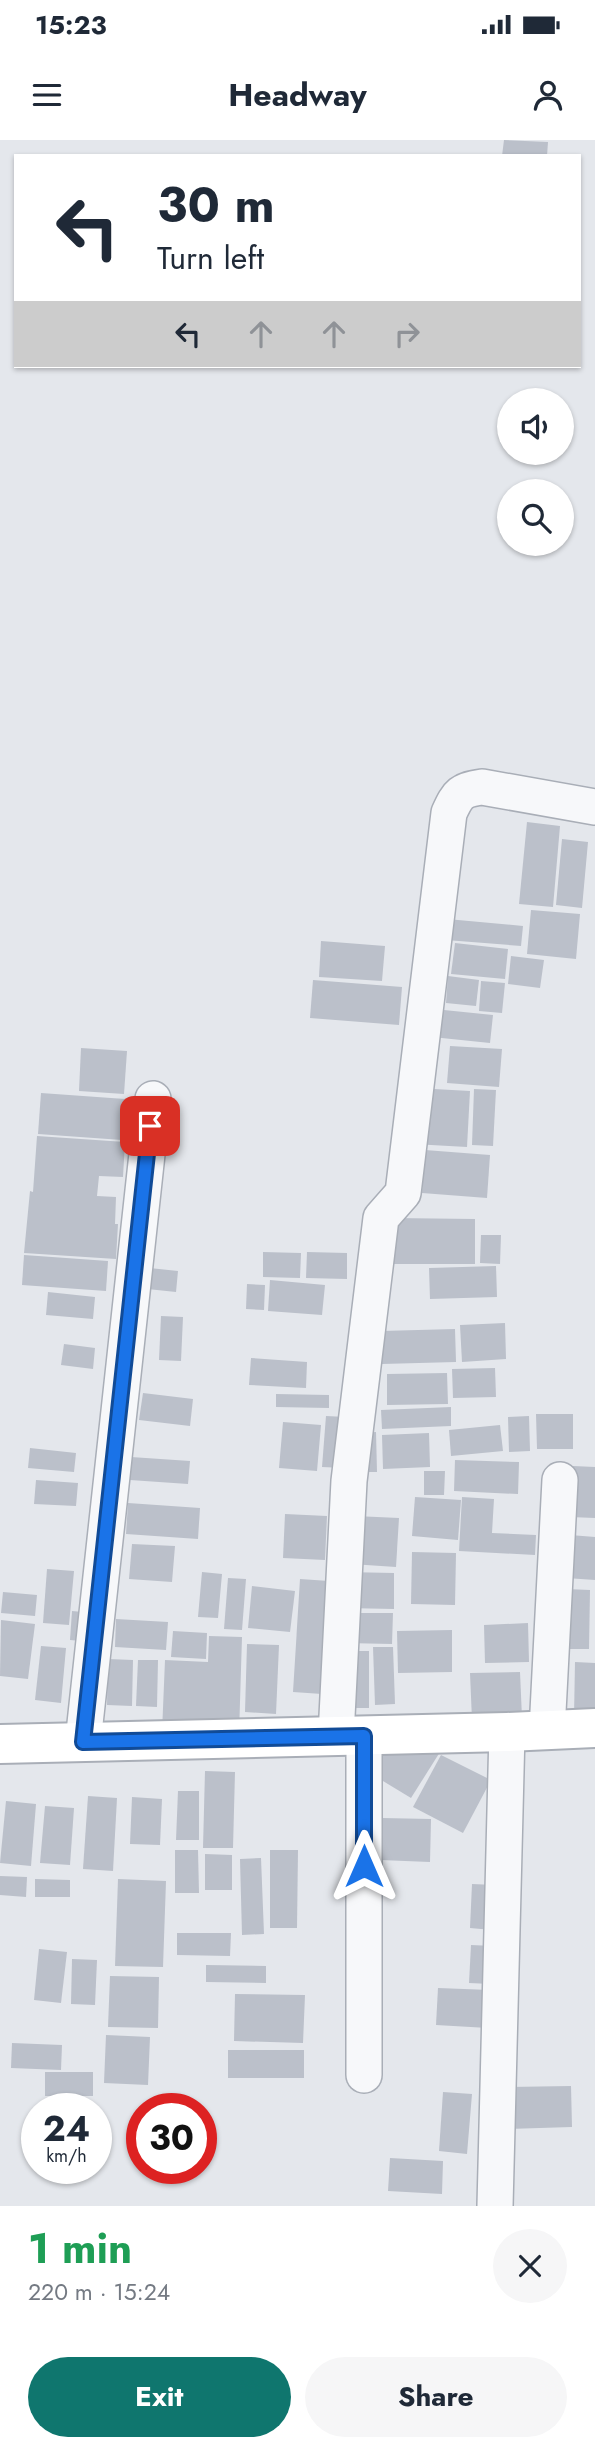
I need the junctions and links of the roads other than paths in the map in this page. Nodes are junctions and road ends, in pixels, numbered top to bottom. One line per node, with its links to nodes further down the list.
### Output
1 (595, 807): 7 (street)
2 (153, 1099): 8 (street)
3 (560, 1480): 5 (street)
4 (595, 1728): 5 (street)
5 (547, 1731): 6 (street)
6 (507, 1732): 7 (street); 11 (street)
7 (350, 1736): 8 (street); 10 (street)
8 (83, 1742): 9 (street)
9 (0, 1744)
10 (365, 2075)
11 (495, 2206)

